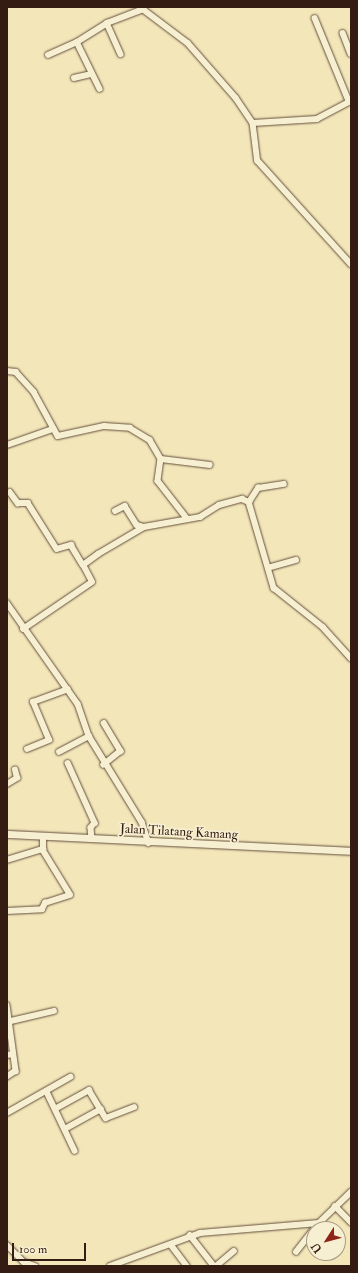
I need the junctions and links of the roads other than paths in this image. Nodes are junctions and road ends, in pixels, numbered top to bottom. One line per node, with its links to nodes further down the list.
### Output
1 (142, 8): 3 (street); 13 (street)
2 (315, 18): 12 (street)
3 (107, 23): 5 (street); 6 (street)
4 (343, 33): 7 (street)
5 (77, 42): 8 (street); 9 (street)
6 (121, 54)
7 (351, 54)
8 (48, 55)
9 (92, 74): 10 (street); 11 (street)
10 (74, 78)
11 (100, 89)
12 (350, 101): 13 (street)
13 (253, 122): 14 (street)
14 (351, 264)
15 (7, 370): 16 (street)
16 (53, 429): 17 (street); 18 (street)
17 (7, 445)
18 (161, 459): 19 (street); 24 (street)
19 (210, 465)
20 (284, 484): 22 (street)
21 (10, 492): 27 (street)
22 (249, 502): 24 (street); 28 (street)
23 (115, 511): 25 (street)
24 (186, 517): 25 (street)
25 (144, 527): 27 (street)
26 (296, 560): 28 (street)
27 (83, 565): 30 (street)
28 (268, 568): 31 (street)
29 (7, 603): 30 (street)
30 (22, 629): 32 (street)
31 (351, 658)
32 (68, 689): 34 (street); 35 (street)
33 (104, 723): 38 (street)
34 (89, 736): 36 (street); 38 (street)
35 (27, 749)
36 (59, 752)
37 (68, 763): 43 (street)
38 (104, 765): 44 (street)
39 (16, 770): 40 (street)
40 (7, 784)
41 (7, 834): 42 (street, Jalan Tilatang Kamang)
42 (43, 838): 43 (street, Jalan Tilatang Kamang); 45 (street)
43 (92, 839): 44 (street, Jalan Tilatang Kamang)
44 (149, 843): 46 (street, Jalan Tilatang Kamang)
45 (43, 849): 47 (street); 48 (street)
46 (351, 851)
47 (7, 860)
48 (7, 911)
49 (7, 1005): 51 (street)
50 (54, 1011): 51 (street)
51 (11, 1021): 52 (street)
52 (13, 1054): 53 (street); 54 (street)
53 (7, 1055)
54 (7, 1077)
55 (70, 1077): 56 (street)
56 (47, 1092): 58 (street); 60 (street)
57 (134, 1107): 59 (street)
58 (55, 1109): 59 (street); 61 (street)
59 (101, 1109): 61 (street)
60 (7, 1113)
61 (65, 1129): 62 (street)
62 (74, 1151)
63 (351, 1192): 64 (street)
64 (334, 1206): 65 (street); 66 (street)
65 (321, 1221)
66 (351, 1222)
67 (306, 1224): 68 (street)
68 (190, 1236): 71 (street); 77 (street)
69 (306, 1239): 73 (street)
70 (7, 1245): 74 (street)
71 (172, 1246): 75 (street); 76 (street)
72 (234, 1251): 77 (street)
73 (296, 1252)
74 (35, 1266)
75 (110, 1266)
76 (187, 1266)
77 (215, 1266)

